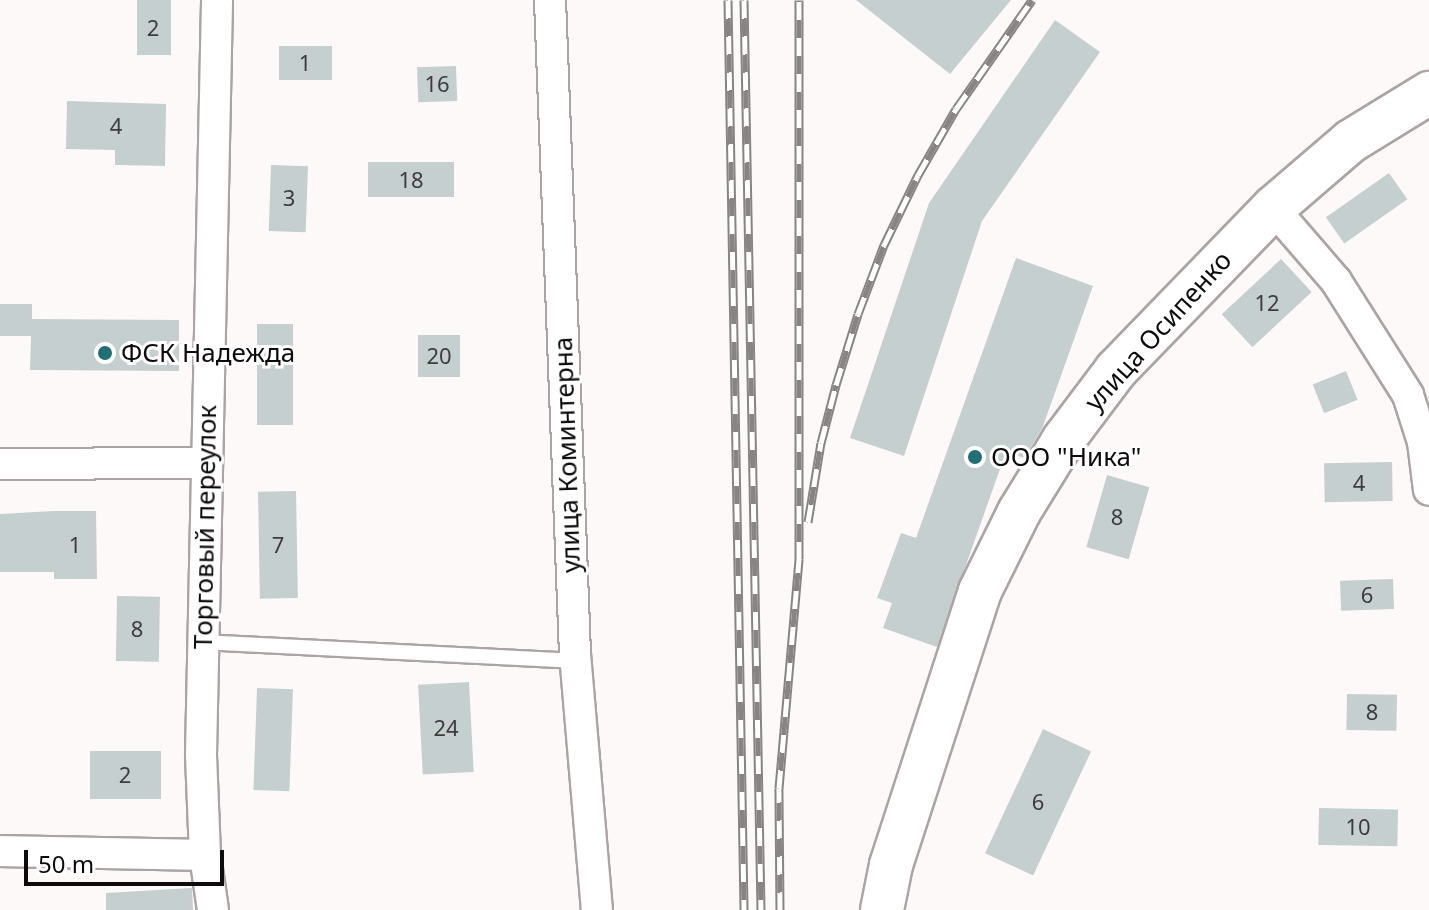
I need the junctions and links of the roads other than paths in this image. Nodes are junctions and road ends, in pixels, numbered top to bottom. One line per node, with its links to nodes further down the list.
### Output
1 (217, 0): 5 (street, Торговый переулок)
2 (550, 0): 9 (street, улица Коминтерна)
3 (1429, 93): 4 (street, улица Осипенко)
4 (1273, 208): 7 (street); 14 (street, улица Осипенко)
5 (207, 463): 6 (street); 8 (street, Торговый переулок)
6 (0, 464)
7 (1429, 490)
8 (202, 642): 9 (lane); 11 (street, Торговый переулок)
9 (576, 661): 13 (street, улица Коминтерна)
10 (0, 851): 11 (street)
11 (205, 855): 12 (street, Торговый переулок)
12 (213, 910)
13 (597, 910)
14 (882, 910)

